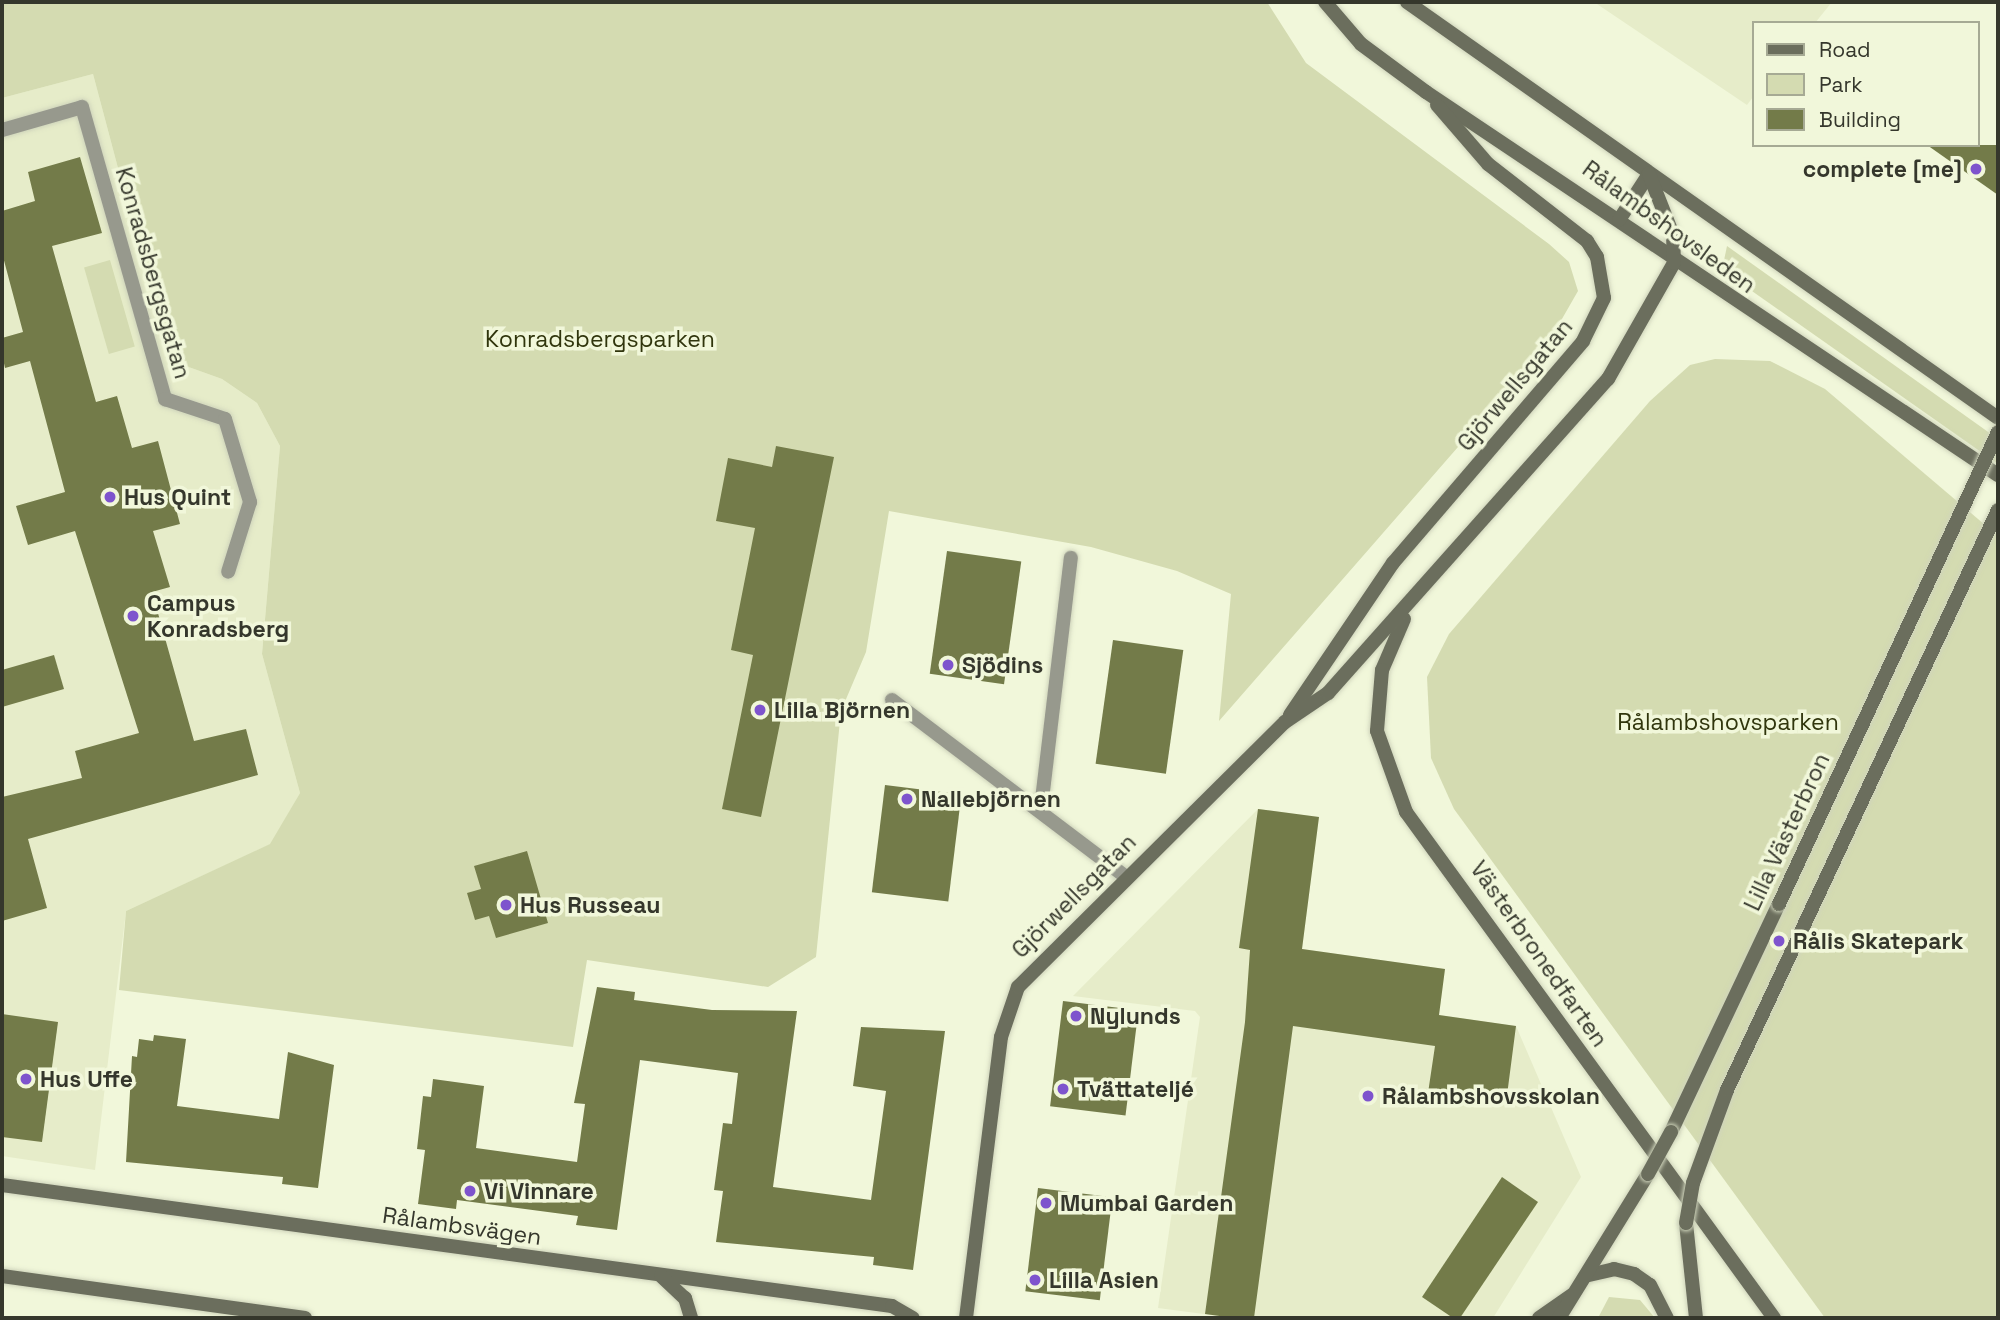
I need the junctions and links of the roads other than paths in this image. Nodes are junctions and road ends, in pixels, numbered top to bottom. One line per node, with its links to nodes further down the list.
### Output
1 (1325, 2): 3 (main road, Rålambshovsleden)
2 (1407, 2): 5 (main road, Rålambshovsleden)
3 (1426, 92): 6 (main road, Rålambshovsleden); 16 (main road, Gjörwellsgatan)
4 (2, 130): 13 (street, Konradsbergsgatan)
5 (1649, 174): 6 (main road); 7 (main road); 8 (main road, Rålambshovsleden)
6 (1619, 220): 7 (main road, Rålambshovsleden)
7 (1674, 263): 10 (main road, Rålambshovsleden); 14 (main road, Gjörwellsgatan)
8 (1998, 418)
9 (1998, 432): 20 (main road, Lilla Västerbron, bridge)
10 (1998, 475)
11 (1998, 510): 31 (main road, bridge)
12 (1071, 558): 17 (street)
13 (228, 572)
14 (1424, 589): 16 (main road, Gjörwellsgatan); 32 (main road, Västerbronedfarten)
15 (892, 699): 17 (street)
16 (1285, 722): 18 (main road, Gjörwellsgatan)
17 (1041, 808): 18 (street)
18 (1125, 876): 27 (main road, Gjörwellsgatan)
19 (2, 1185): 22 (main road, Rålambsvägen)
20 (1589, 1275): 23 (main road, Lilla Västerbron); 30 (main road)
21 (2, 1276): 24 (main road)
22 (661, 1276): 25 (main road); 26 (main road, Rålambsvägen)
23 (1575, 1293): 28 (main road); 29 (main road)
24 (305, 1318)
25 (691, 1318)
26 (913, 1318)
27 (966, 1318)
28 (1539, 1318)
29 (1559, 1318)
30 (1667, 1318)
31 (1696, 1318)
32 (1774, 1318)

